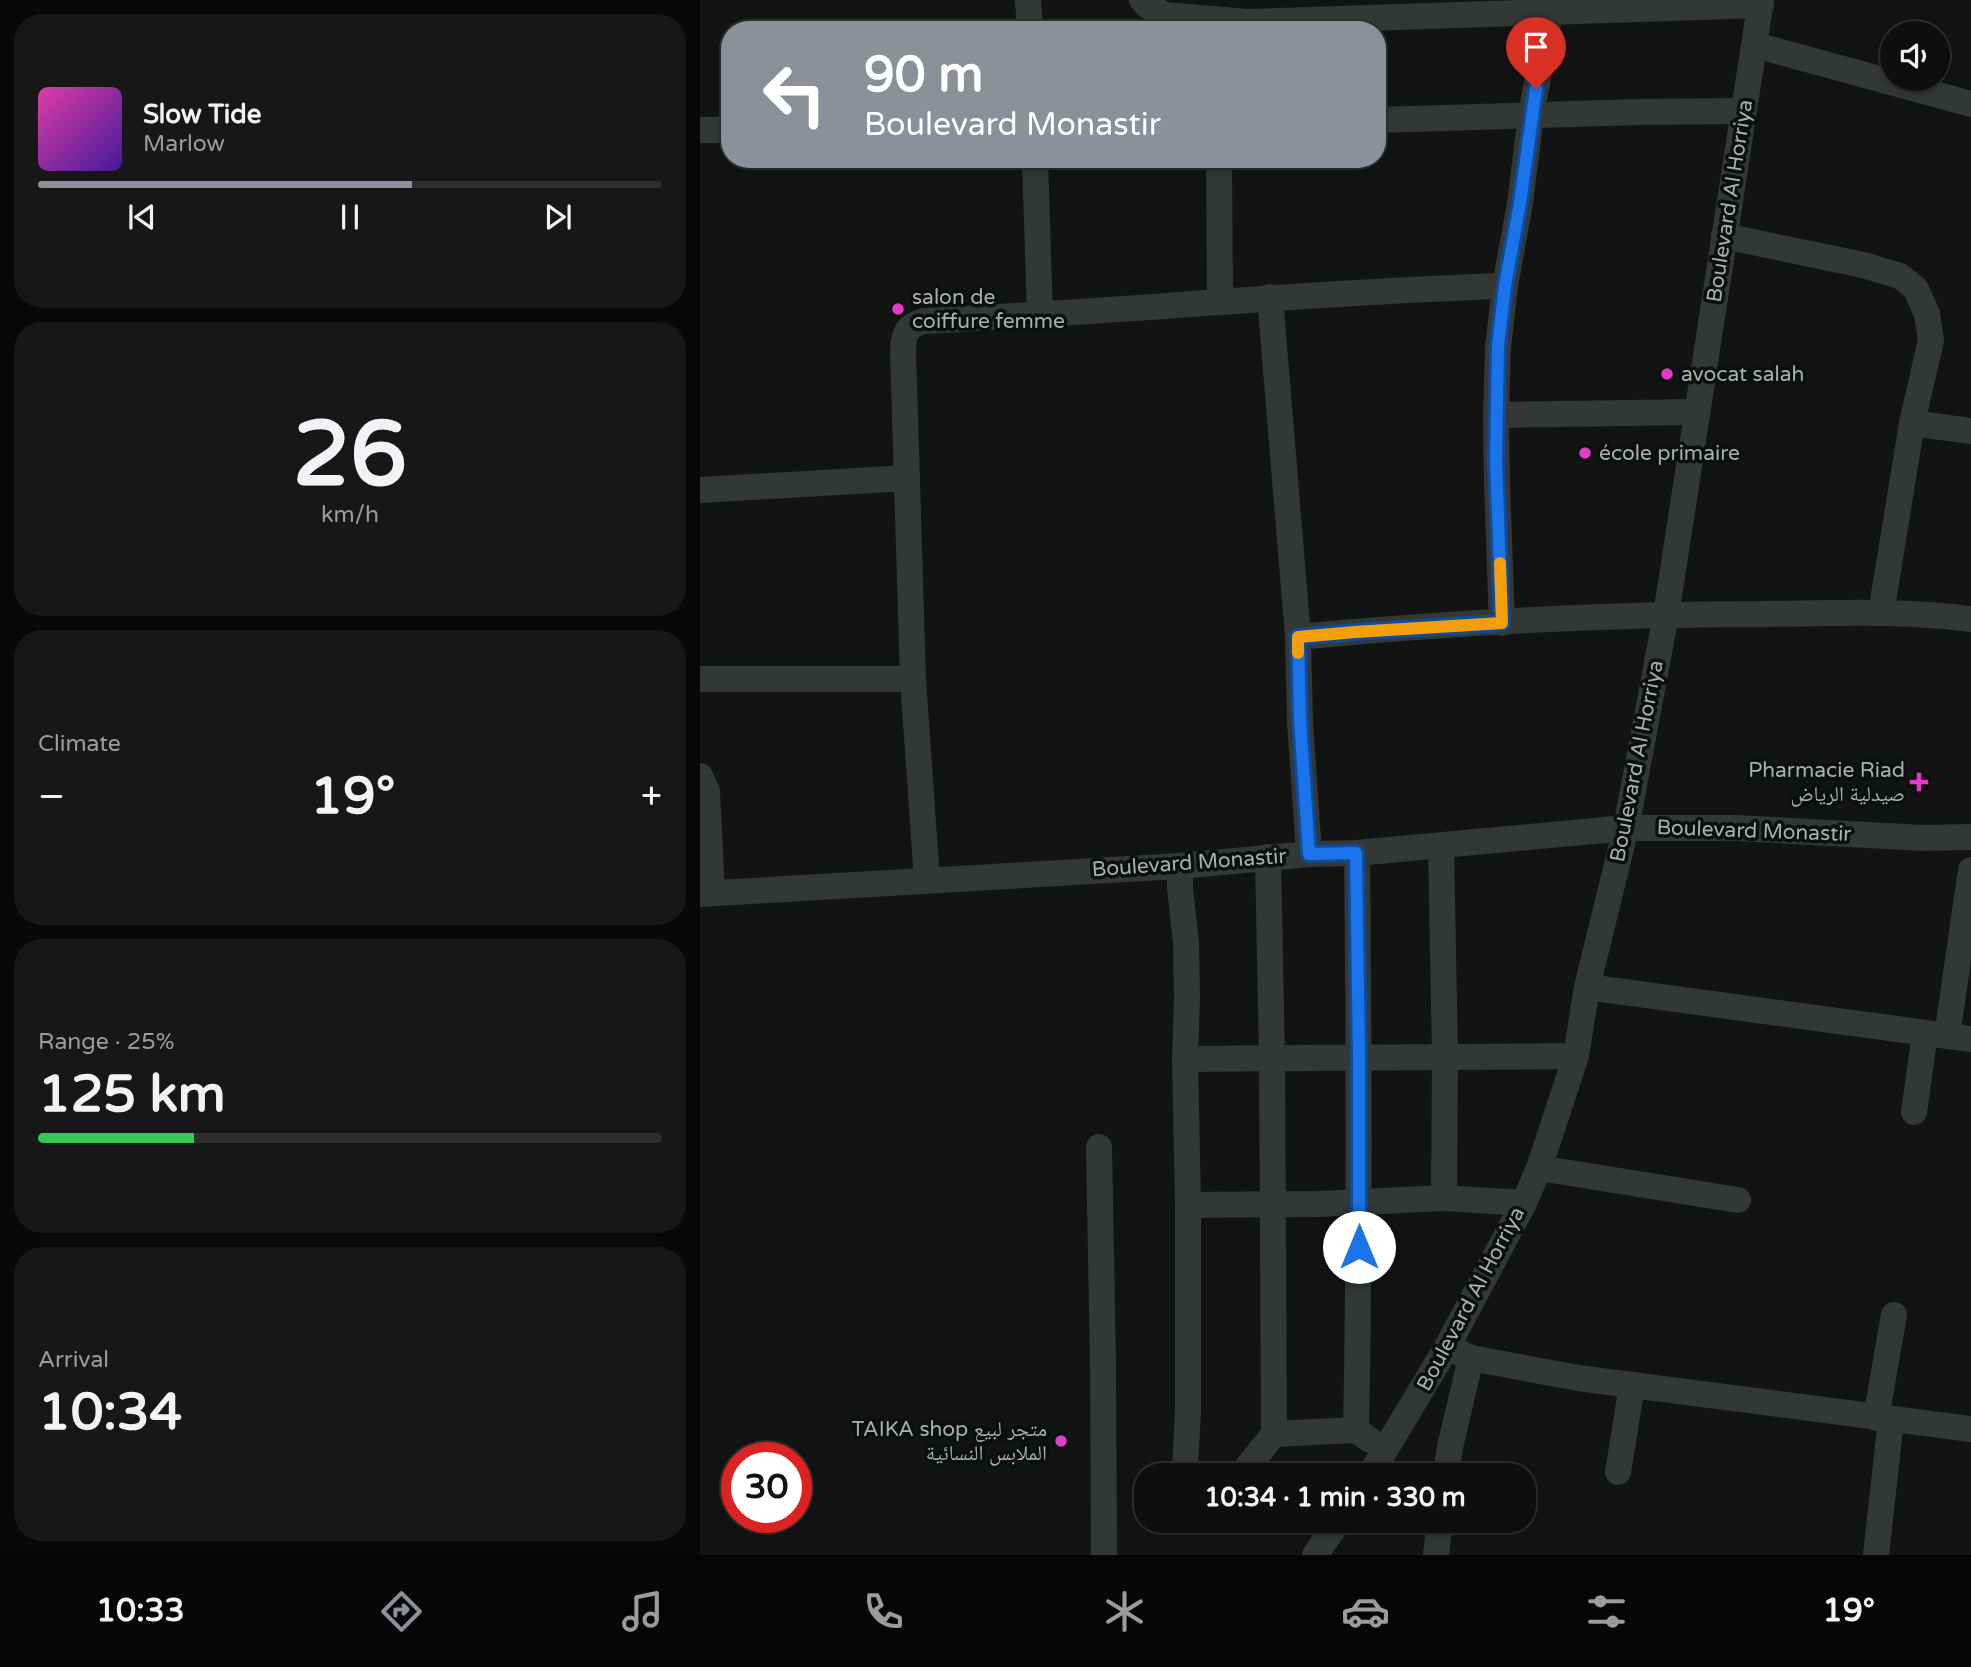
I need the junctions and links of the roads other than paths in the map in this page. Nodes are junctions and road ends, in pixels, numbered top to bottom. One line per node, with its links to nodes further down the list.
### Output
1 (1028, 0): 5 (street)
2 (1142, 0): 6 (street)
3 (1761, 3): 4 (street); 8 (street, Boulevard Al Horriya)
4 (1550, 13): 7 (street); 11 (street)
5 (1029, 21)
6 (1235, 21)
7 (1281, 21)
8 (1755, 45): 9 (street); 10 (street, Boulevard Al Horriya)
9 (1971, 104)
10 (1744, 111): 11 (street); 17 (street, Boulevard Al Horriya)
11 (1531, 115): 12 (street); 18 (street)
12 (1386, 120)
13 (700, 130): 14 (street)
14 (721, 130)
15 (1035, 168): 21 (street)
16 (1219, 168): 20 (street)
17 (1724, 236): 22 (street, Boulevard Al Horriya); 24 (street)
18 (1505, 286): 19 (street); 23 (street)
19 (1270, 297): 20 (street); 32 (street)
20 (1220, 301): 21 (street)
21 (1040, 316): 26 (street)
22 (1697, 412): 23 (street); 29 (street, Boulevard Al Horriya)
23 (1496, 415): 31 (street)
24 (1912, 423): 25 (street); 28 (street)
25 (1971, 431)
26 (907, 478): 27 (street); 33 (street)
27 (700, 490)
28 (1881, 613): 29 (street); 30 (street)
29 (1665, 615): 31 (street); 36 (street, Boulevard Al Horriya)
30 (1971, 619)
31 (1502, 623): 32 (street)
32 (1298, 637): 40 (street)
33 (913, 679): 34 (street); 44 (street)
34 (700, 680)
35 (700, 776): 45 (street)
36 (1626, 828): 37 (street, Boulevard Monastir); 38 (street, Boulevard Monastir); 46 (street, Boulevard Al Horriya)
37 (1971, 837)
38 (1441, 846): 39 (street, Boulevard Monastir); 49 (street)
39 (1356, 853): 40 (street, Boulevard Monastir); 52 (street)
40 (1309, 854): 41 (street, Boulevard Monastir)
41 (1268, 857): 42 (street, Boulevard Monastir); 51 (street)
42 (1180, 866): 44 (street, Boulevard Monastir); 50 (street)
43 (1971, 870): 47 (street)
44 (927, 880): 45 (street, Boulevard Monastir)
45 (706, 894)
46 (1587, 987): 47 (street); 48 (street, Boulevard Al Horriya)
47 (1948, 1036): 53 (street)
48 (1576, 1056): 49 (street); 55 (street, Boulevard Al Horriya)
49 (1445, 1058): 52 (street); 56 (street)
50 (1185, 1059): 51 (street); 61 (street)
51 (1272, 1059): 52 (street); 60 (street)
52 (1359, 1059): 58 (street)
53 (1914, 1112)
54 (1099, 1147): 78 (street)
55 (1539, 1168): 57 (street); 59 (street, Boulevard Al Horriya)
56 (1444, 1198): 58 (street); 59 (street)
57 (1738, 1200)
58 (1359, 1202): 60 (street); 68 (street)
59 (1524, 1203): 63 (street, Boulevard Al Horriya)
60 (1273, 1205): 61 (street); 69 (street)
61 (1188, 1206): 71 (street)
62 (1894, 1315): 66 (street)
63 (1447, 1347): 64 (street); 70 (street, Boulevard Al Horriya)
64 (1471, 1358): 65 (street); 74 (street)
65 (1632, 1385): 66 (street); 75 (street)
66 (1883, 1419): 67 (street); 81 (street)
67 (1971, 1429)
68 (1356, 1430): 69 (street); 70 (street)
69 (1274, 1434): 72 (street)
70 (1384, 1450): 73 (street, Boulevard Al Horriya)
71 (1185, 1463)
72 (1251, 1463)
73 (1377, 1463)
74 (1448, 1463)
75 (1618, 1472)
76 (1331, 1533): 79 (street)
77 (1439, 1533): 80 (street)
78 (1104, 1555)
79 (1315, 1555)
80 (1436, 1555)
81 (1876, 1555)

